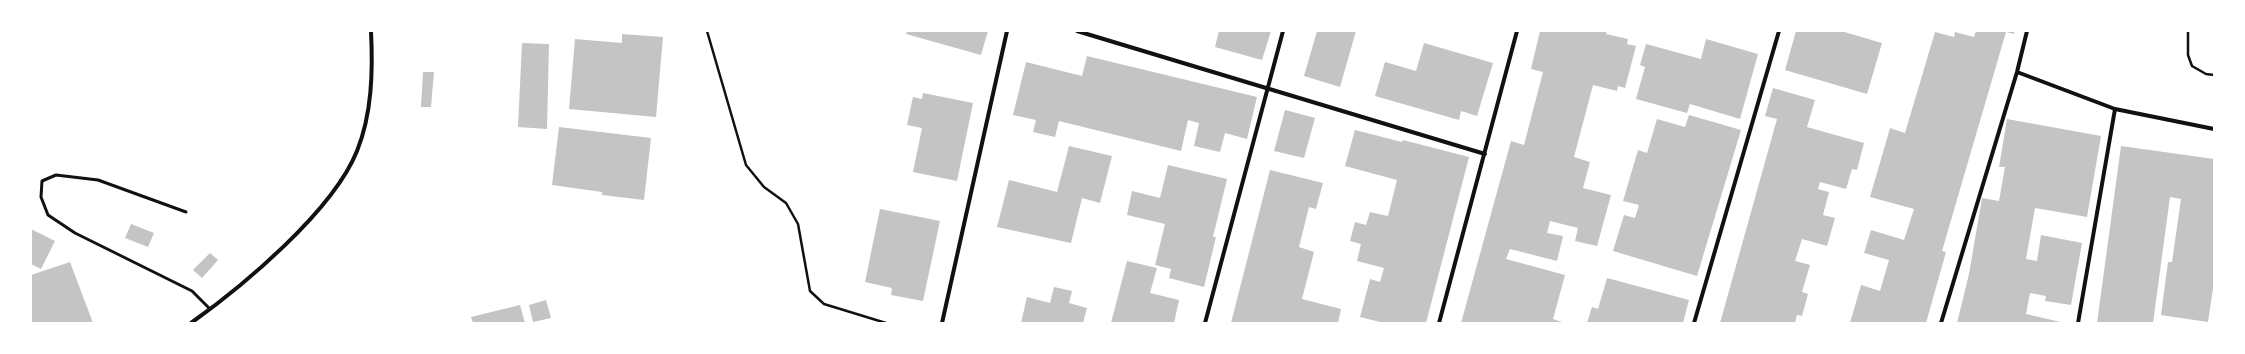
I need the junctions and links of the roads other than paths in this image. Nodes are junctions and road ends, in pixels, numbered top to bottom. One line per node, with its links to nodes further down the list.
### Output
1 (371, 31): 14 (street)
2 (1007, 31): 16 (street)
3 (1077, 31): 9 (street)
4 (1283, 31): 9 (street)
5 (1517, 31): 12 (street)
6 (1779, 31): 19 (street)
7 (2027, 31): 8 (street)
8 (2017, 72): 10 (street); 20 (street)
9 (1267, 90): 12 (street); 17 (street)
10 (2115, 109): 11 (street); 21 (street)
11 (2214, 129)
12 (1485, 154): 18 (street)
13 (186, 212): 14 (lane)
14 (210, 309): 15 (street)
15 (191, 323)
16 (942, 323)
17 (1205, 323)
18 (1439, 323)
19 (1694, 323)
20 (1942, 323)
21 (2078, 323)

